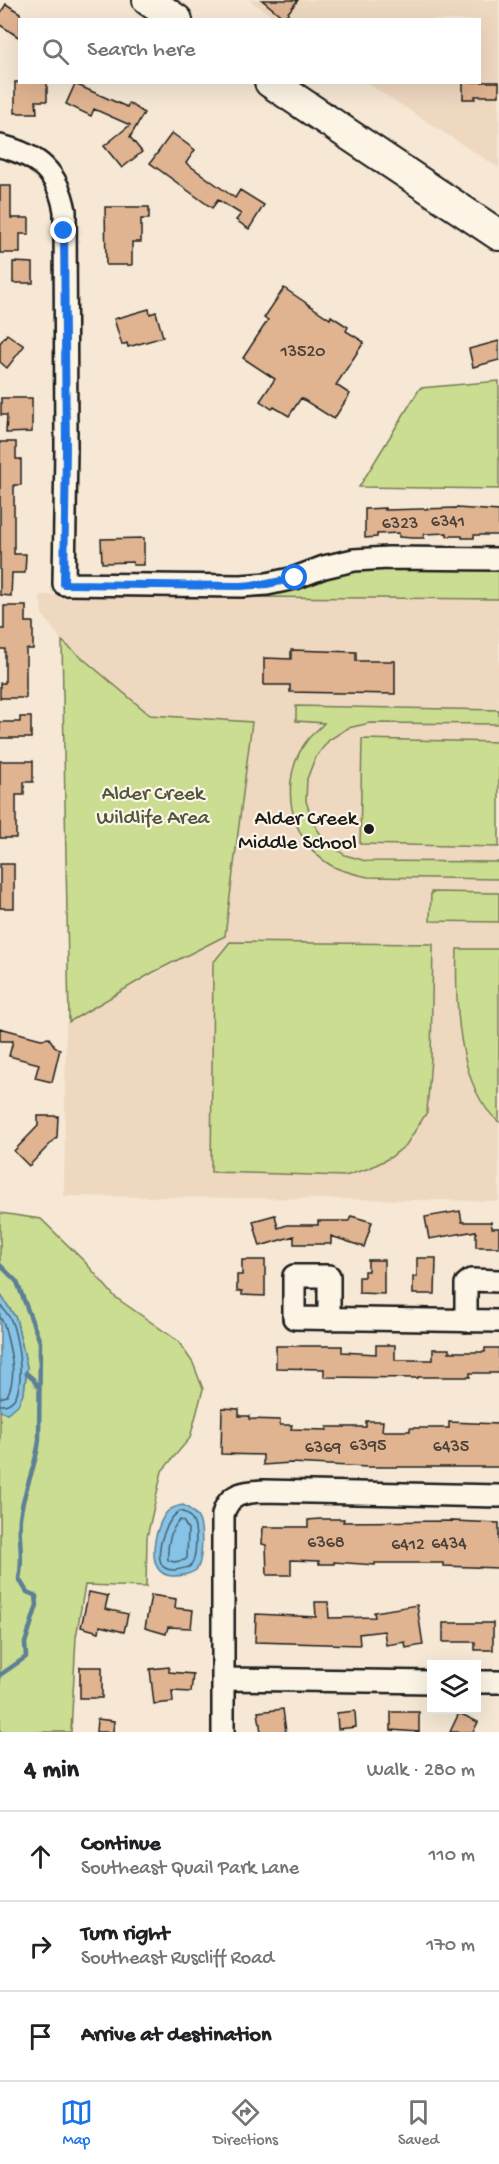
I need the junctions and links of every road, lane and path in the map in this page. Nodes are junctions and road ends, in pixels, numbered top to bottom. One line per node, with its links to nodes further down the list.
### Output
1 (148, 0): 2 (highway)
2 (174, 18)
3 (273, 84): 5 (highway)
4 (0, 146): 6 (street)
5 (499, 235)
6 (499, 559)
7 (499, 1281): 9 (street)
8 (329, 1319): 9 (street)
9 (466, 1321): 10 (street)
10 (499, 1322)
11 (499, 1496): 12 (street)
12 (224, 1679): 13 (street); 16 (street)
13 (427, 1682)
14 (481, 1682): 15 (street)
15 (499, 1682)
16 (223, 1732)

